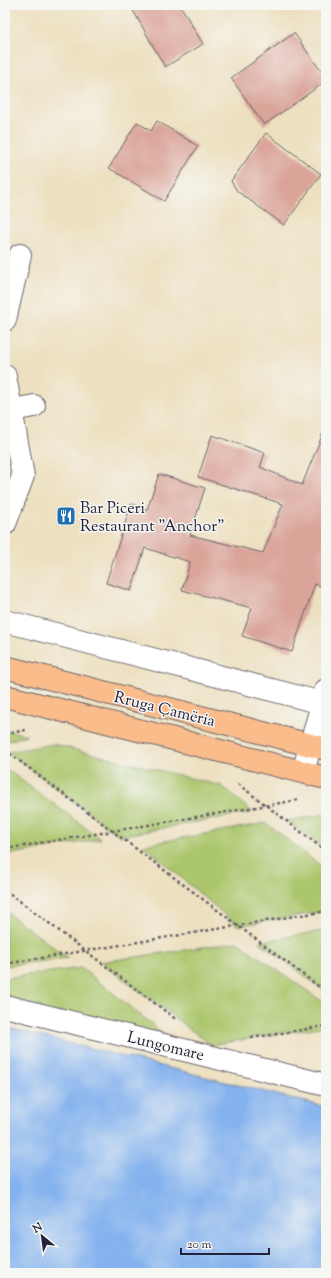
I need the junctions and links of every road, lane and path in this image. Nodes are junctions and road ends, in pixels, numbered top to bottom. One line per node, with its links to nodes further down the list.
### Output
1 (20, 255): 2 (street)
2 (5, 320)
3 (5, 376): 5 (street)
4 (34, 406): 5 (street)
5 (12, 410): 6 (street)
6 (5, 524)
7 (5, 621): 10 (street)
8 (5, 667): 11 (main road, Rruga Çamëria)
9 (5, 696): 13 (main road, Rruga Çamëria)
10 (325, 699): 11 (street)
11 (318, 747): 13 (street)
12 (5, 750): 17 (path)
13 (304, 772): 14 (main road, Rruga Çamëria)
14 (326, 778)
15 (232, 779): 16 (path)
16 (267, 806): 17 (path); 19 (path)
17 (114, 831): 18 (path); 22 (path)
18 (5, 849)
19 (326, 851)
20 (5, 890): 23 (path)
21 (326, 911): 22 (path)
22 (238, 926): 23 (path); 25 (path)
23 (86, 951): 24 (path); 27 (path)
24 (5, 964)
25 (326, 992)
26 (5, 1006): 30 (street, Lungomare)
27 (180, 1022)
28 (326, 1026): 29 (path)
29 (249, 1038)
30 (326, 1085)

